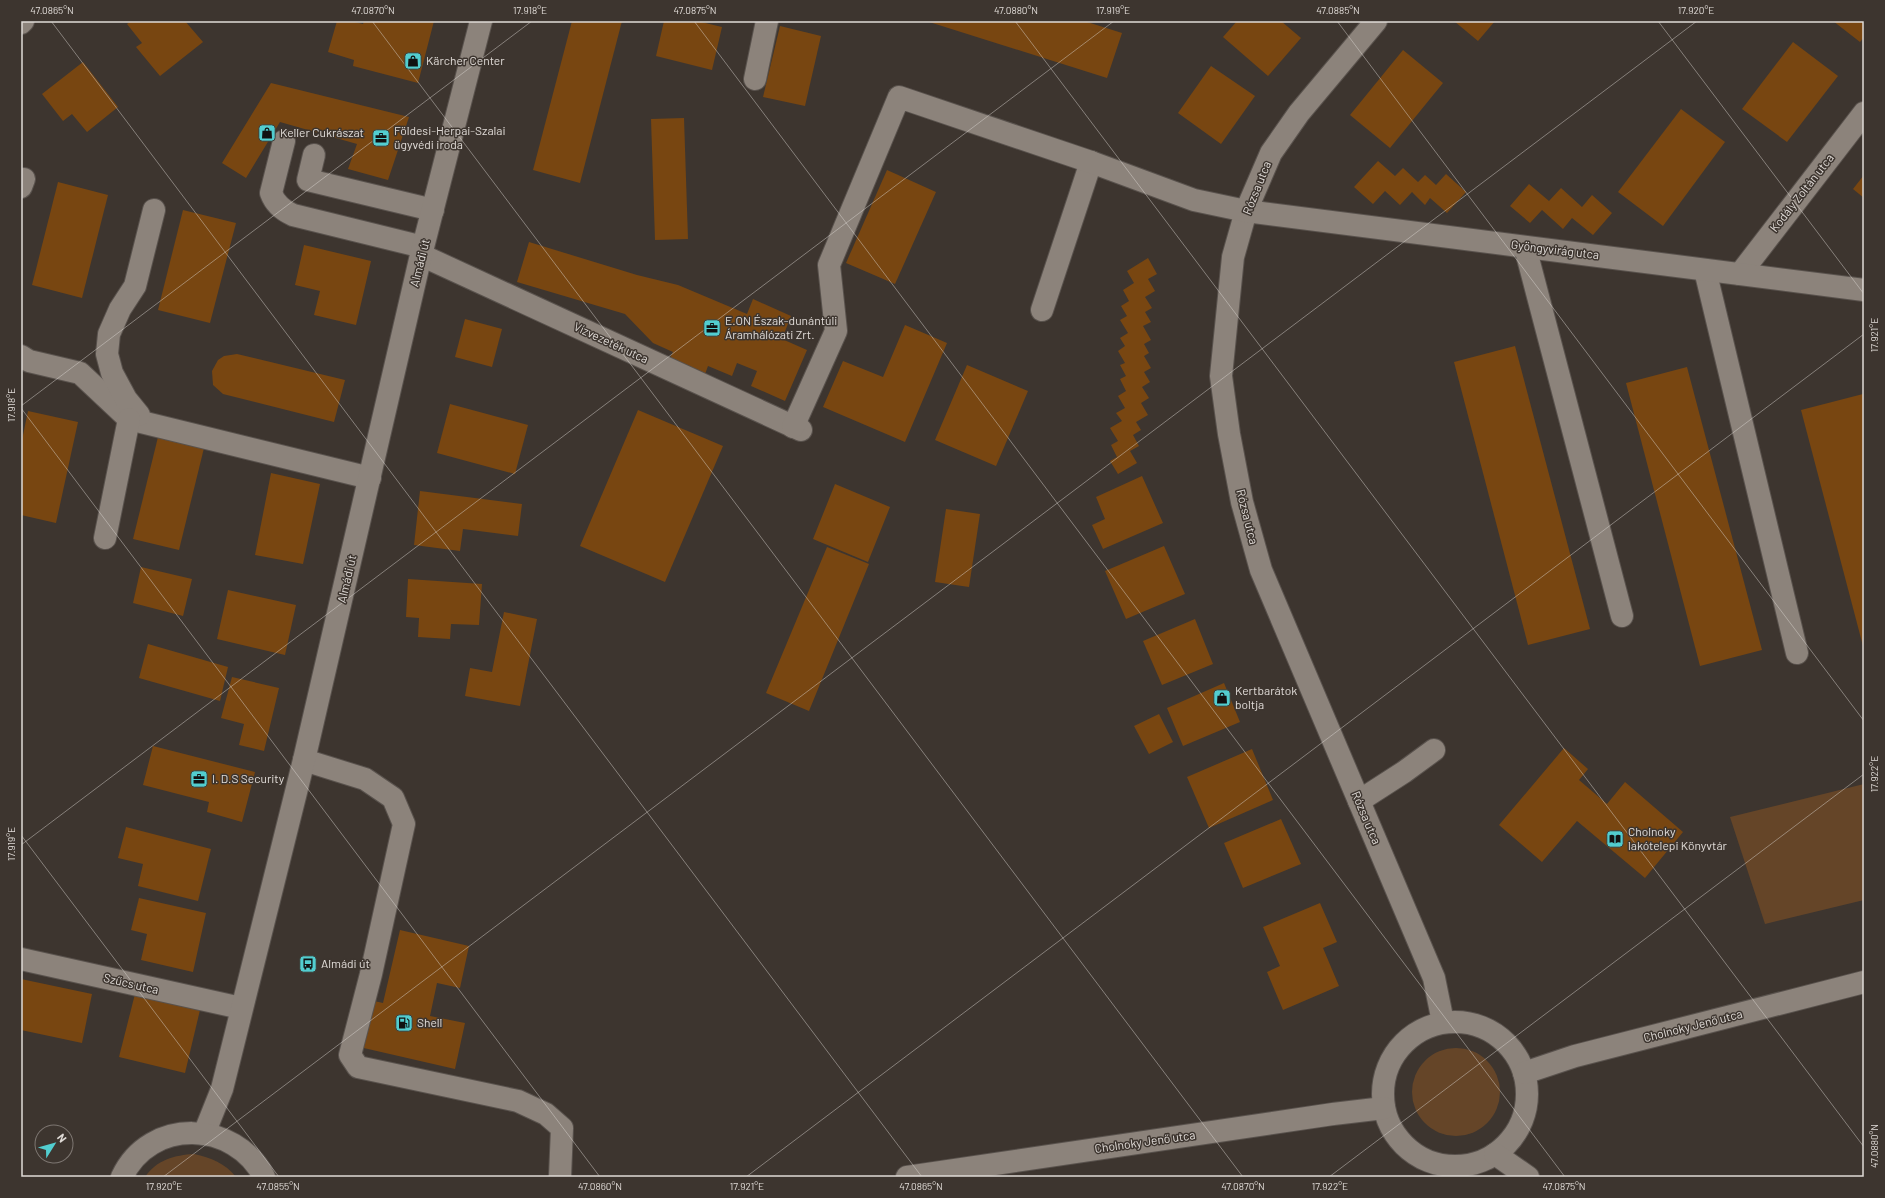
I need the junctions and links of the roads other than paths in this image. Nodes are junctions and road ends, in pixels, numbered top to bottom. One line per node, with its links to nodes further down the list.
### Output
1 (24, 21): 5 (street)
2 (481, 21): 12 (street, Almádi út)
3 (767, 21): 6 (street)
4 (1376, 21): 13 (street, Rózsa utca)
5 (21, 23)
6 (755, 79)
7 (1864, 113): 17 (street, Kodály Zoltán utca)
8 (284, 141): 15 (street, Vízvezeték utca)
9 (314, 154): 12 (street)
10 (1091, 162): 13 (street, Gyöngyvirág utca); 19 (street); 22 (street, Gyöngyvirág utca)
11 (154, 210): 21 (street)
12 (433, 210): 15 (street, Almádi út)
13 (1246, 211): 14 (street, Gyöngyvirág utca); 29 (street, Rózsa utca)
14 (1525, 247): 16 (street, Gyöngyvirág utca); 25 (street)
15 (422, 251): 22 (street, Vízvezeték utca); 23 (street, Almádi út)
16 (1705, 270): 17 (street, Gyöngyvirág utca); 26 (street)
17 (1740, 274): 18 (street, Gyöngyvirág utca)
18 (1864, 290)
19 (1042, 310)
20 (21, 356): 21 (street)
21 (137, 421): 23 (street); 24 (street)
22 (797, 428)
23 (370, 478): 28 (street, Almádi út)
24 (105, 538)
25 (1622, 616)
26 (1797, 654)
27 (1434, 750): 29 (street)
28 (304, 760): 32 (street, Almádi út); 40 (street)
29 (1359, 801): 33 (street, Rózsa utca)
30 (21, 959): 32 (street, Szűcs utca)
31 (1864, 982): 34 (street, Cholnoky Jenő utca)
32 (241, 1008): 36 (street, Almádi út)
33 (1442, 1022): 34 (street); 35 (street)
34 (1524, 1073): 37 (street)
35 (1384, 1108): 37 (street); 41 (street, Cholnoky Jenő utca)
36 (204, 1134): 38 (street); 39 (street)
37 (1495, 1154): 42 (street)
38 (122, 1177)
39 (264, 1177)
40 (560, 1177)
41 (907, 1177)
42 (1528, 1177)

